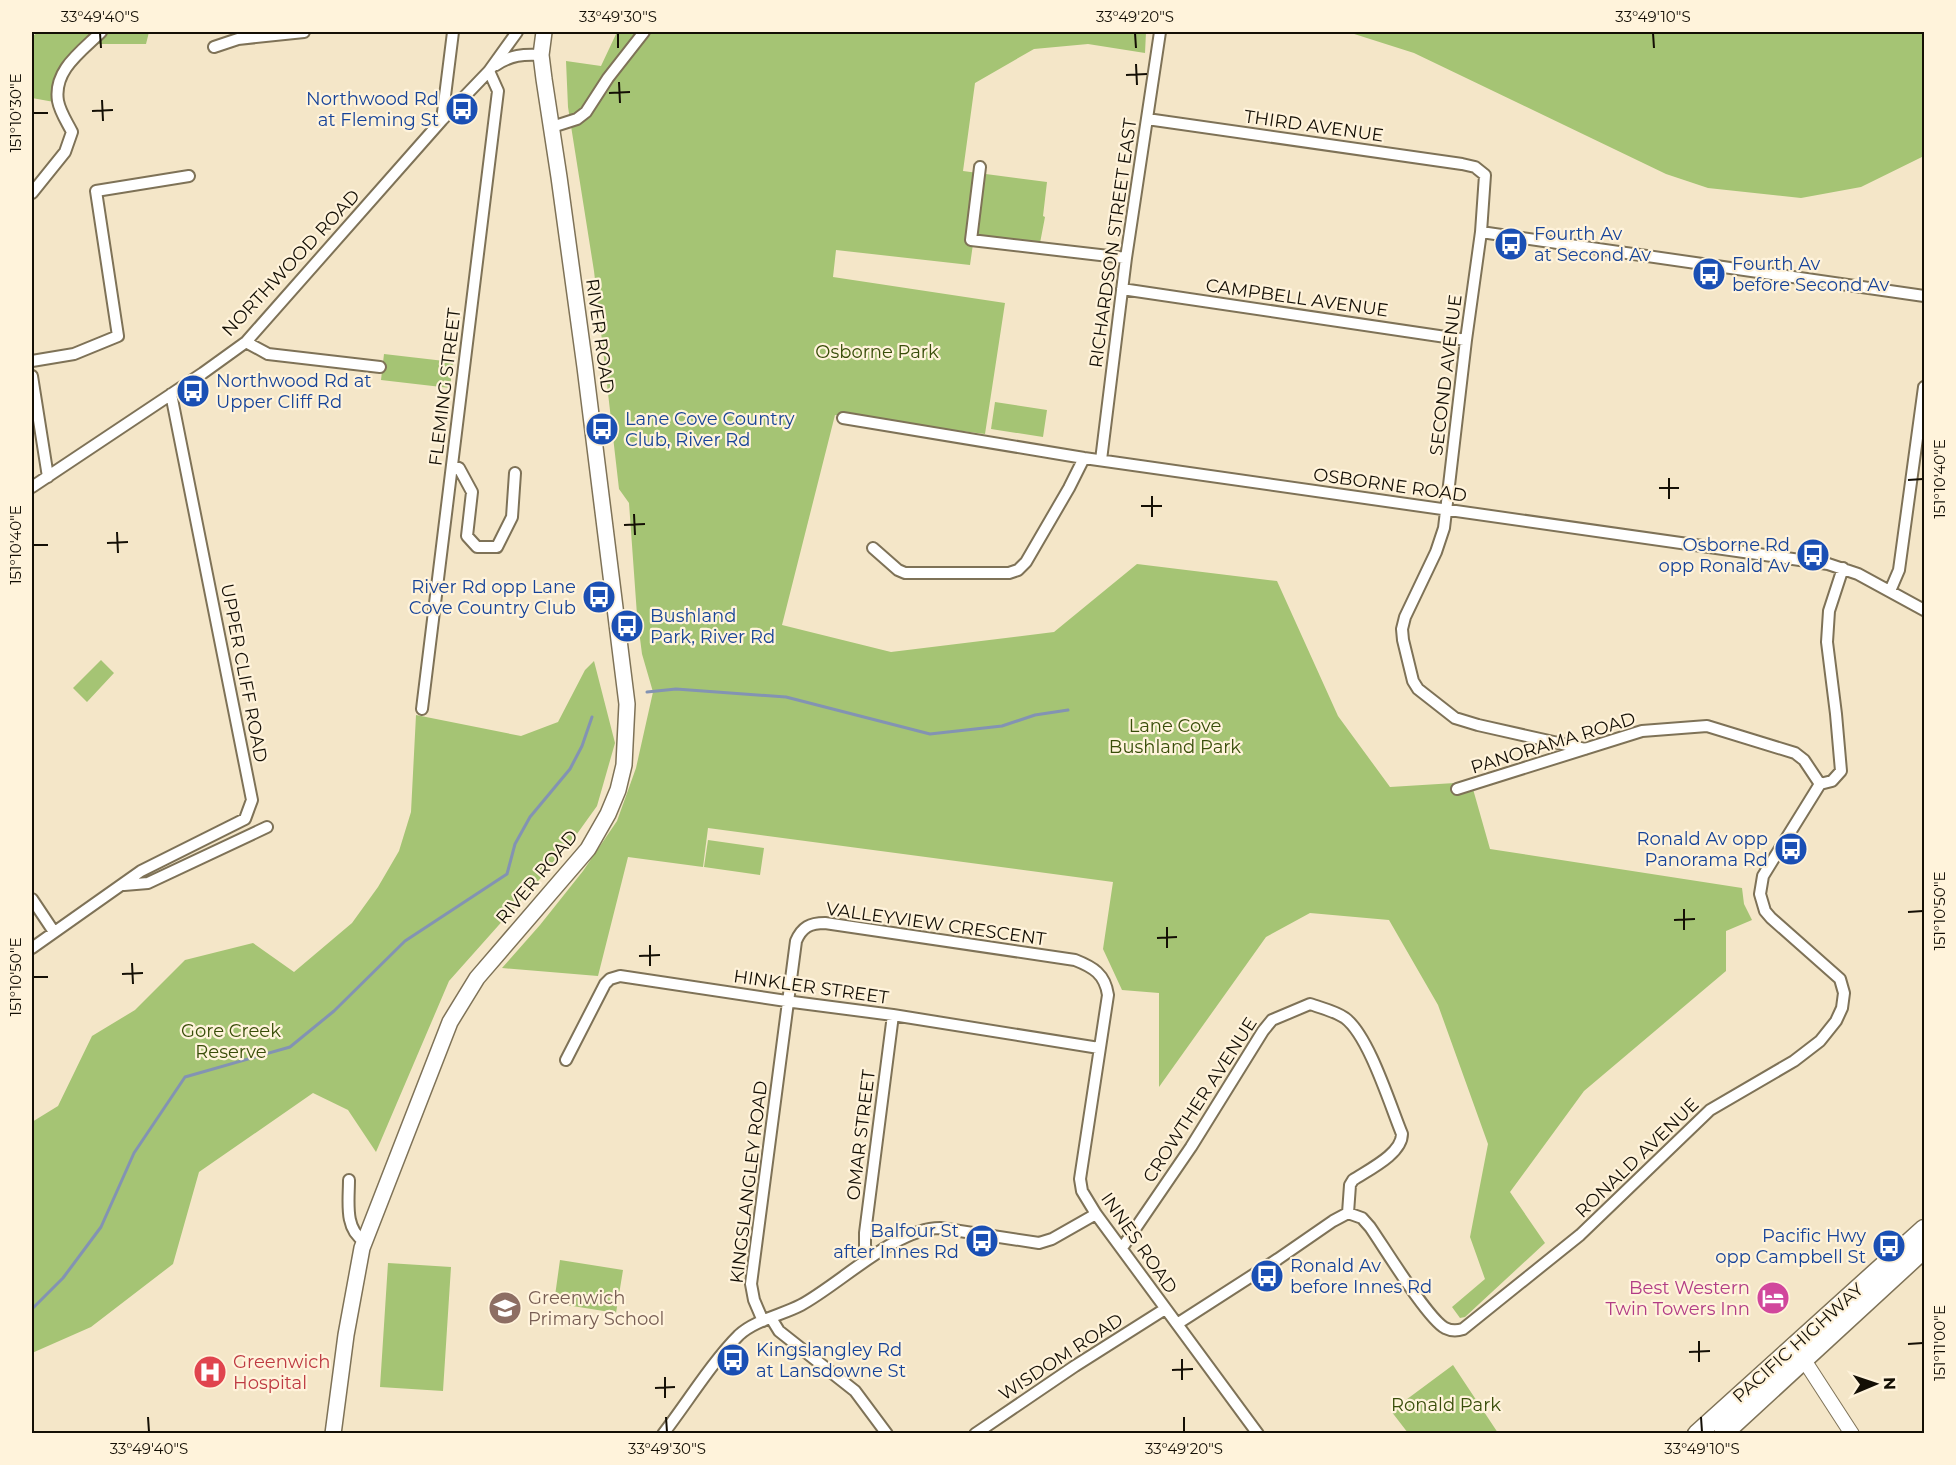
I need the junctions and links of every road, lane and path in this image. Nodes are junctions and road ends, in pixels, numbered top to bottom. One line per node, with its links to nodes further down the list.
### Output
1 (101, 32): 17 (street)
2 (304, 32): 8 (street)
3 (453, 32): 12 (street)
4 (517, 32): 10 (street, NORTHWOOD ROAD)
5 (544, 32): 9 (main road, RIVER ROAD)
6 (644, 32): 13 (street)
7 (1160, 32): 11 (street, RICHARDSON STREET EAST)
8 (214, 47)
9 (541, 55): 10 (street, NORTHWOOD ROAD); 13 (main road, RIVER ROAD)
10 (489, 71): 12 (street, NORTHWOOD ROAD); 32 (street, FLEMING STREET)
11 (1147, 119): 14 (street, THIRD AVENUE); 19 (street, RICHARDSON STREET EAST)
12 (442, 120): 23 (street, NORTHWOOD ROAD)
13 (552, 127): 59 (main road, RIVER ROAD)
14 (1475, 166): 18 (street, SECOND AVENUE)
15 (980, 167): 19 (street)
16 (189, 176): 24 (street)
17 (32, 193)
18 (1481, 232): 21 (street); 22 (street, SECOND AVENUE)
19 (1126, 258): 20 (street, RICHARDSON STREET EAST)
20 (1122, 289): 22 (street, CAMPBELL AVENUE); 31 (street, RICHARDSON STREET EAST)
21 (1924, 296)
22 (1466, 340): 36 (street, SECOND AVENUE)
23 (246, 342): 25 (street); 28 (street, NORTHWOOD ROAD)
24 (32, 361)
25 (380, 367)
26 (32, 376): 34 (street)
27 (1924, 387): 39 (street)
28 (171, 394): 34 (street, NORTHWOOD ROAD); 46 (street, UPPER CLIFF ROAD)
29 (843, 418): 30 (street, OSBORNE ROAD)
30 (1084, 458): 31 (street, OSBORNE ROAD); 37 (street)
31 (1101, 460): 36 (street, OSBORNE ROAD)
32 (452, 466): 33 (street); 41 (street, FLEMING STREET)
33 (515, 473)
34 (48, 477): 35 (street, NORTHWOOD ROAD)
35 (32, 488)
36 (1447, 510): 38 (street, OSBORNE ROAD); 42 (street, SECOND AVENUE)
37 (873, 548)
38 (1843, 568): 39 (street, OSBORNE ROAD); 43 (street, RONALD AVENUE)
39 (1890, 591): 40 (street, OSBORNE ROAD)
40 (1924, 610)
41 (422, 709)
42 (1585, 749): 43 (street, PANORAMA ROAD); 44 (street, PANORAMA ROAD)
43 (1820, 784): 56 (street, RONALD AVENUE)
44 (1457, 789)
45 (267, 827): 46 (street, UPPER CLIFF ROAD)
46 (121, 885): 48 (street, UPPER CLIFF ROAD)
47 (32, 899): 48 (street)
48 (54, 932): 49 (street, UPPER CLIFF ROAD)
49 (32, 948)
50 (1100, 974): 51 (street, VALLEYVIEW CRESCENT); 53 (street, INNES ROAD)
51 (787, 1001): 52 (street, HINKLER STREET); 54 (street, HINKLER STREET); 64 (street, KINGSLANGLEY ROAD)
52 (893, 1015): 53 (street, HINKLER STREET); 62 (street, OMAR STREET)
53 (1099, 1048): 57 (street, INNES ROAD)
54 (566, 1060)
55 (349, 1180): 59 (street)
56 (1348, 1213): 60 (street, CROWTHER AVENUE); 65 (street)
57 (1096, 1214): 60 (street, INNES ROAD); 62 (street)
58 (1924, 1228): 66 (main road, PACIFIC HIGHWAY)
59 (364, 1241): 67 (main road, RIVER ROAD)
60 (1122, 1248): 63 (street, INNES ROAD)
61 (1924, 1249): 66 (main road, PACIFIC HIGHWAY)
62 (869, 1258): 64 (street)
63 (1166, 1309): 65 (street, INNES ROAD); 70 (street, WISDOM ROAD)
64 (767, 1320): 68 (street); 69 (street)
65 (1177, 1324): 71 (street, INNES ROAD)
66 (1800, 1352): 72 (main road, PACIFIC HIGHWAY); 73 (main road, PACIFIC HIGHWAY); 74 (street)
67 (333, 1434)
68 (663, 1434)
69 (887, 1434)
70 (975, 1434)
71 (1258, 1434)
72 (1697, 1434)
73 (1723, 1434)
74 (1851, 1434)

